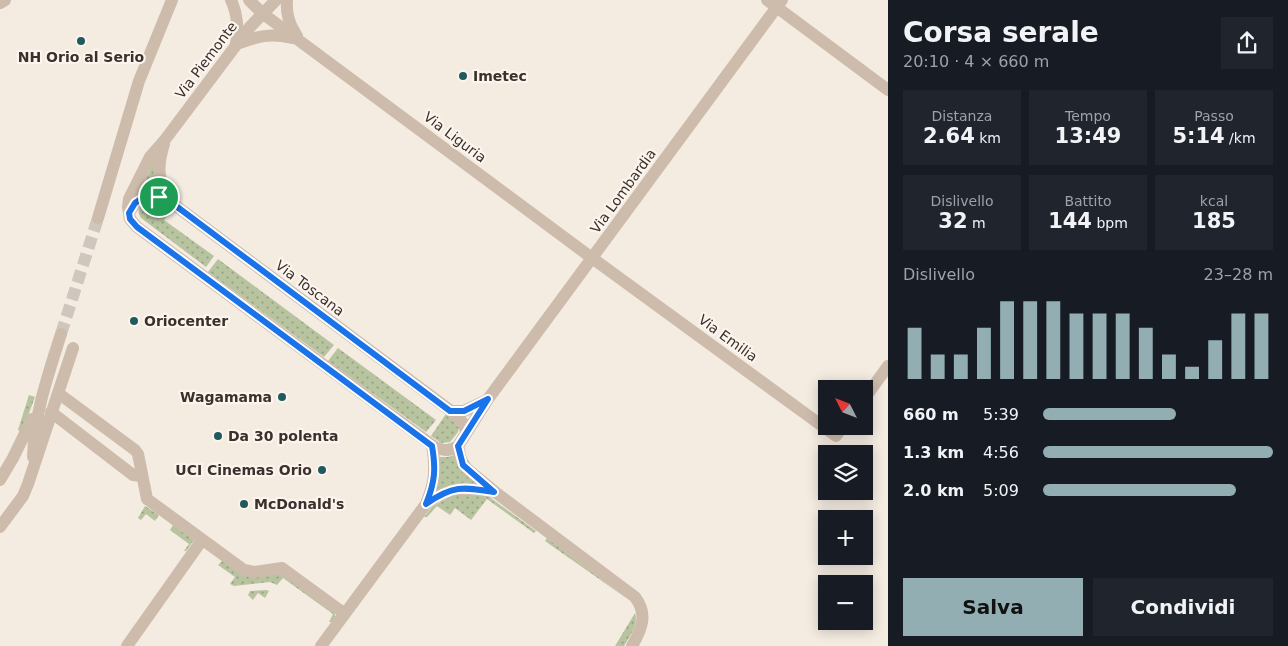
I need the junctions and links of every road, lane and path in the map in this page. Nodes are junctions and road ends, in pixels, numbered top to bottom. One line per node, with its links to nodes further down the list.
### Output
1 (5, 0): 9 (street)
2 (231, 0): 12 (street)
3 (239, 0): 10 (street, Via Liguria)
4 (249, 0): 10 (street, Via Liguria)
5 (276, 0): 10 (street, Via Piemonte)
6 (287, 0): 11 (street, Via Liguria)
7 (172, 1): 17 (street)
8 (775, 2): 13 (street); 18 (street, Via Lombardia)
9 (0, 3)
10 (262, 13): 11 (street, Via Liguria); 12 (street, Via Piemonte)
11 (299, 40): 12 (street, Via Liguria); 18 (street, Via Liguria)
12 (236, 44): 14 (street, Via Piemonte)
13 (888, 90)
14 (164, 141): 15 (street, Via Piemonte); 16 (street, Via Piemonte)
15 (176, 206): 16 (street, Via Toscana); 26 (street, Via Toscana)
16 (129, 213): 30 (street)
17 (98, 218)
18 (592, 258): 24 (street, Via Lombardia); 28 (street, Via Emilia)
19 (60, 334): 25 (street)
20 (73, 348): 23 (street)
21 (888, 366): 22 (street)
22 (873, 387)
23 (58, 393): 27 (street); 33 (street)
24 (488, 399): 26 (street, Via Lombardia); 29 (street, Via Lombardia)
25 (41, 400): 32 (street); 34 (street)
26 (450, 411): 29 (street, Via Toscana)
27 (51, 412): 32 (street); 33 (street)
28 (818, 423)
29 (466, 432): 31 (street, Via Lombardia)
30 (432, 446): 31 (street); 36 (street)
31 (458, 446): 35 (street)
32 (32, 470): 37 (street)
33 (142, 476): 38 (street)
34 (0, 480)
35 (494, 492): 36 (street); 42 (street)
36 (426, 504): 39 (street)
37 (0, 527)
38 (202, 540): 39 (street); 40 (street)
39 (345, 614): 41 (street)
40 (127, 646)
41 (322, 646)
42 (632, 646)

